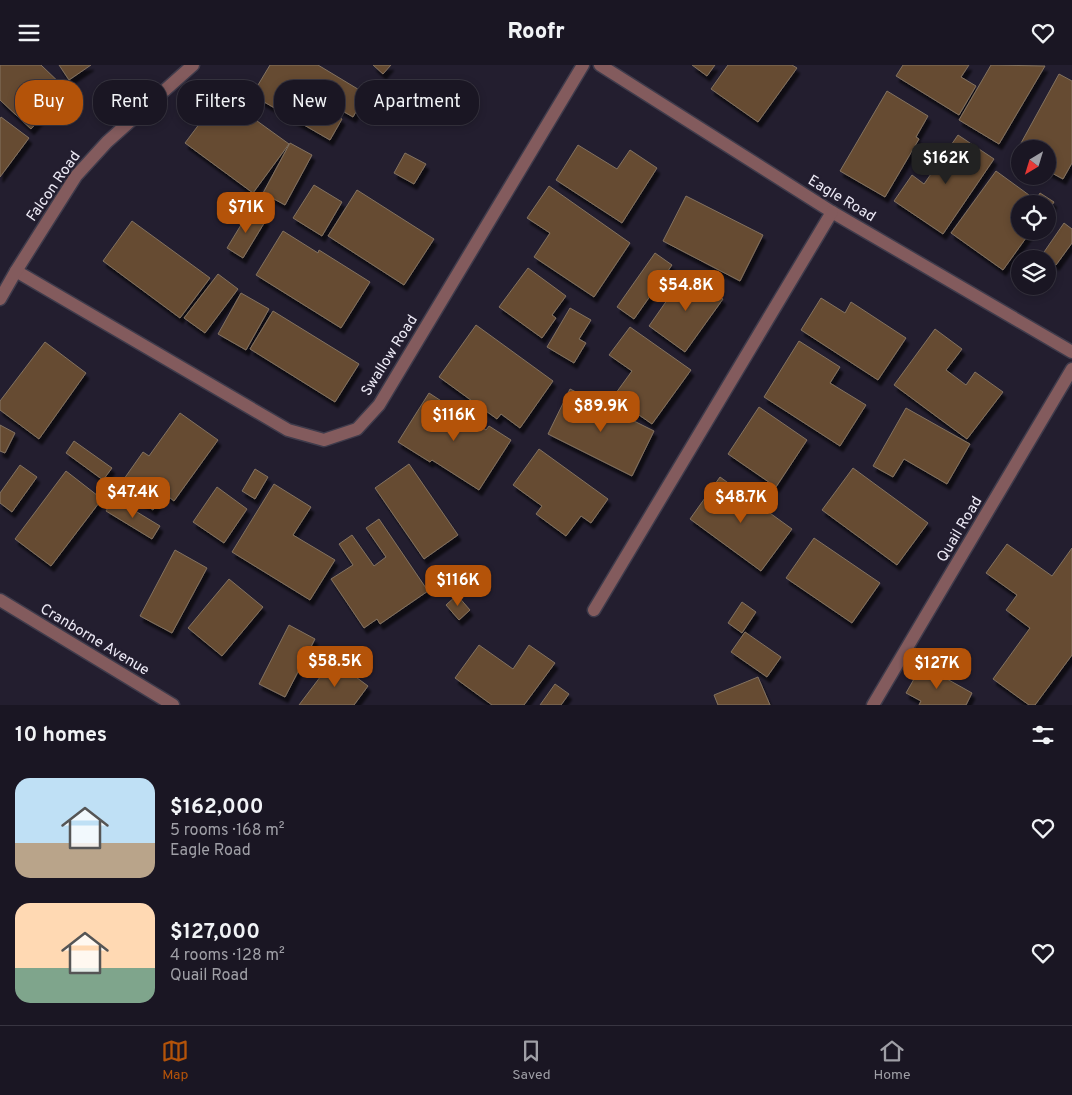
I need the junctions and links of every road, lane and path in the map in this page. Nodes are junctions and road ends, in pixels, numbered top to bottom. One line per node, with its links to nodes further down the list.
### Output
1 (194, 65): 5 (street, Falcon Road)
2 (583, 65): 5 (street, Swallow Road)
3 (600, 65): 4 (street, Eagle Road)
4 (832, 212): 7 (street, Eagle Road); 10 (street)
5 (16, 271): 6 (street, Falcon Road)
6 (0, 299)
7 (1072, 352)
8 (1072, 369): 12 (street, Quail Road)
9 (0, 600): 11 (street, Cranborne Avenue)
10 (594, 610)
11 (173, 705)
12 (873, 705)

